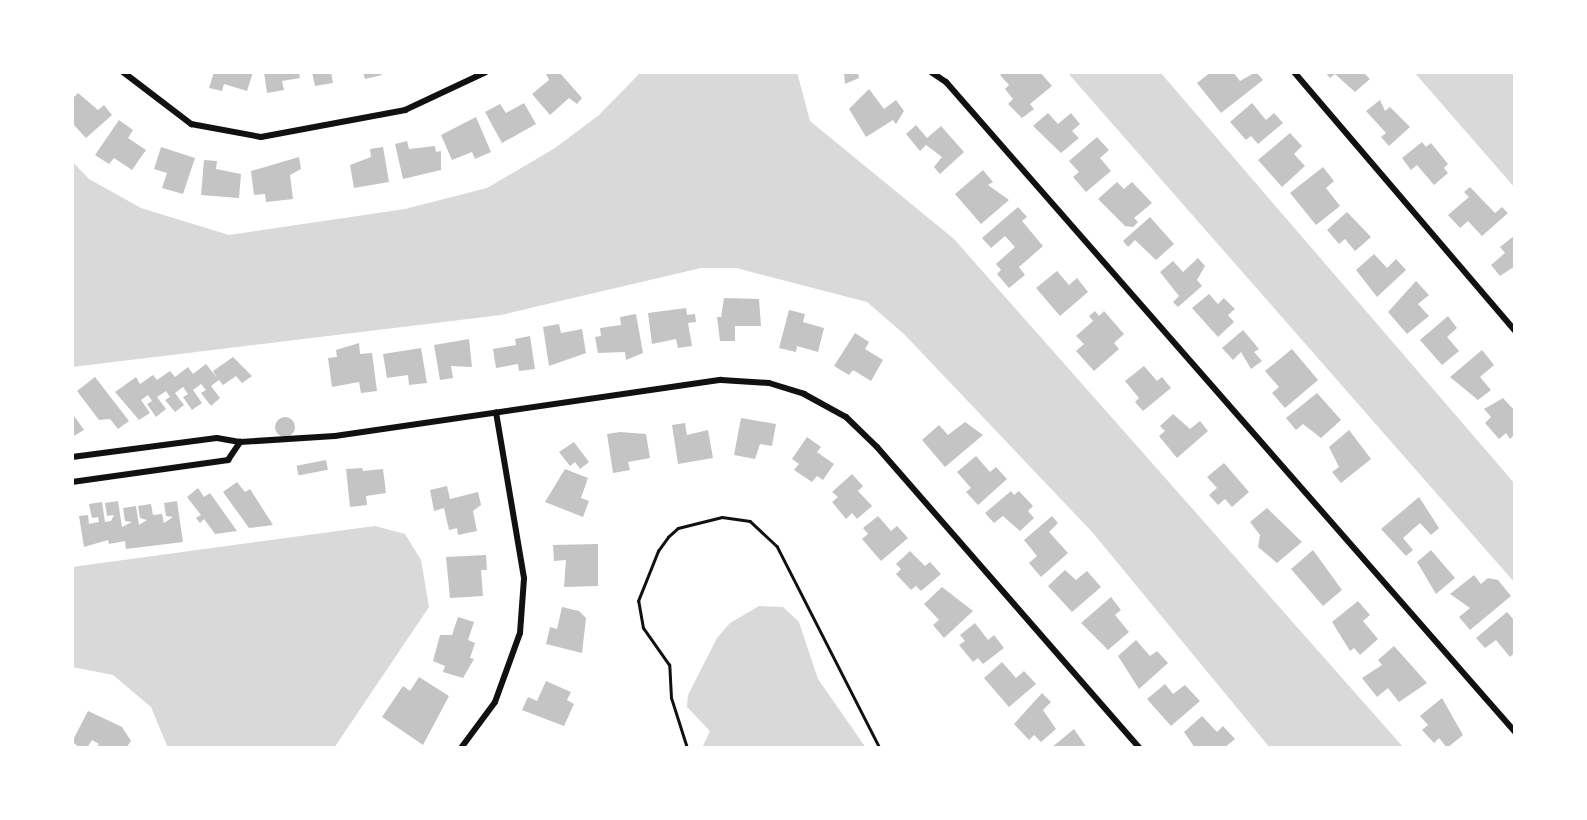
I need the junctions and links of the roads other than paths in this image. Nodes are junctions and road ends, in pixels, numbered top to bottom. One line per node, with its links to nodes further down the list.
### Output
1 (123, 72): 2 (street)
2 (486, 72)
3 (931, 72): 10 (street)
4 (1294, 72): 5 (street)
5 (1515, 331)
6 (496, 412): 7 (street); 11 (street); 12 (street)
7 (240, 442): 8 (street); 9 (street)
8 (72, 457)
9 (72, 482)
10 (1515, 732)
11 (461, 748)
12 (1140, 748)

